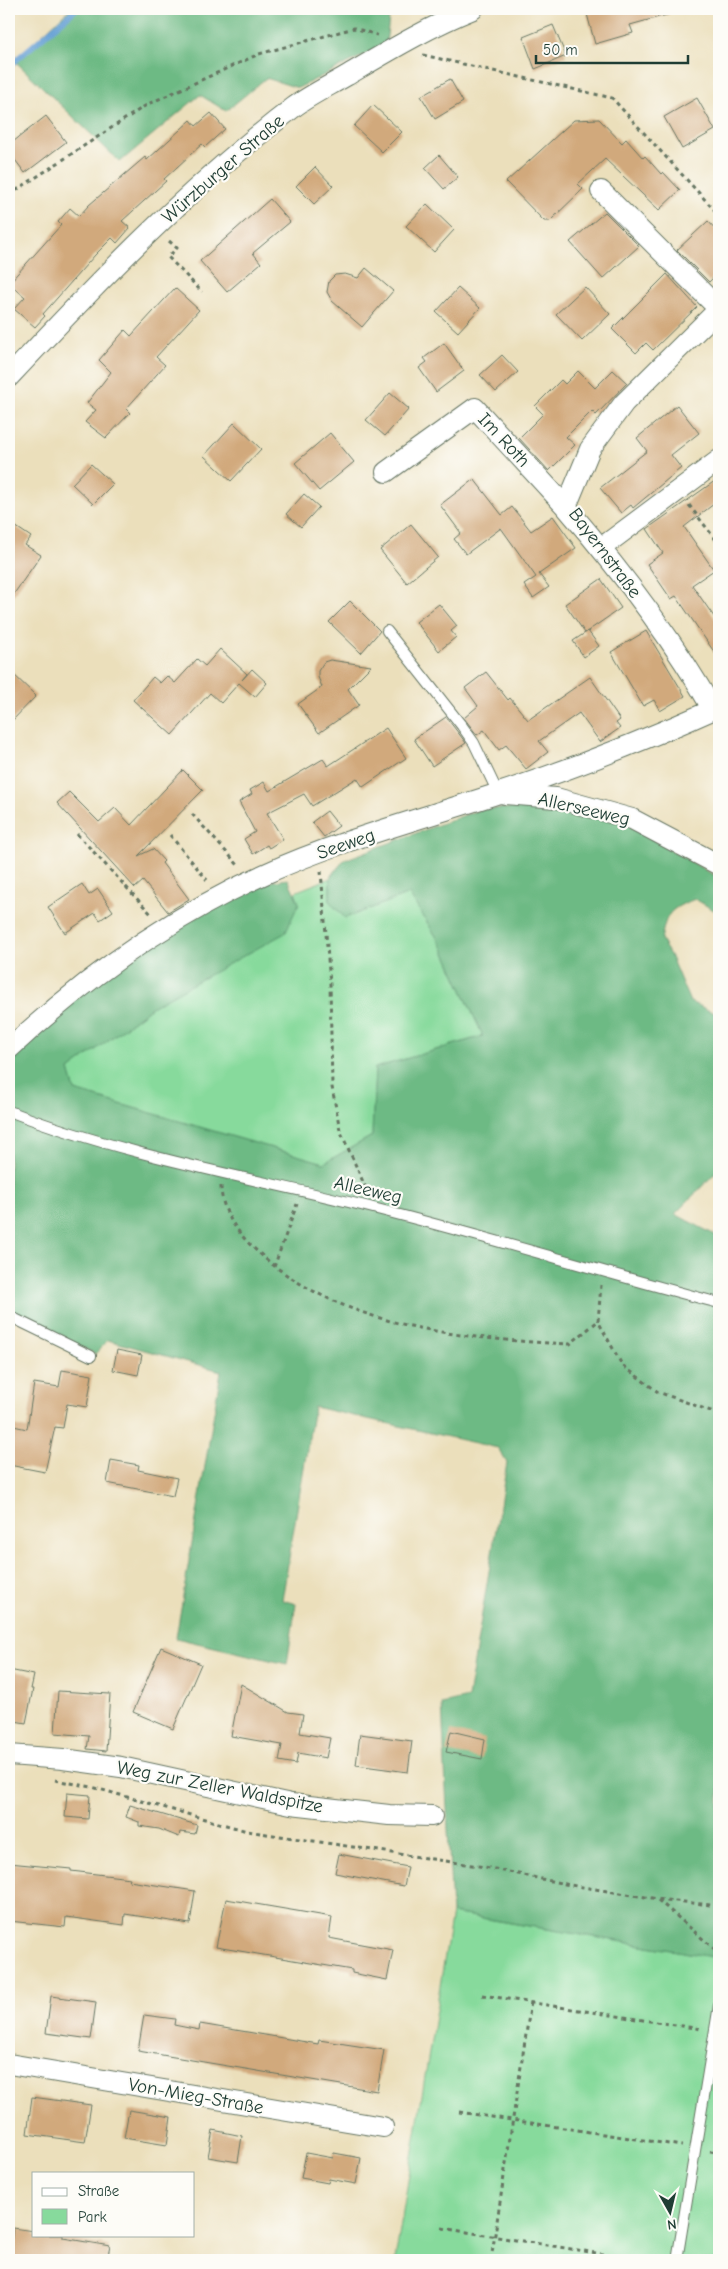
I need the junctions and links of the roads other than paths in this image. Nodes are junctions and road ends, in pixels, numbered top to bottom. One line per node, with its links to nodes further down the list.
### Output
1 (473, 9): 4 (street, Würzburger Straße)
2 (601, 191): 3 (street, Bayernstraße)
3 (719, 309): 7 (street, Bayernstraße)
4 (9, 377)
5 (719, 460): 8 (street)
6 (386, 472): 7 (street, Im Roth)
7 (566, 507): 8 (street, Bayernstraße)
8 (601, 548): 10 (street, Bayernstraße)
9 (387, 631): 11 (lane)
10 (716, 708): 11 (street, Seeweg)
11 (498, 793): 12 (street, Allerseeweg); 13 (street, Seeweg)
12 (719, 865)
13 (9, 1049)
14 (9, 1112): 15 (lane, Alleeweg)
15 (719, 1303)
16 (9, 1316): 17 (lane)
17 (91, 1356)
18 (9, 1755): 19 (street, Weg zur Zeller Waldspitze)
19 (432, 1816)
20 (719, 2005): 23 (lane)
21 (9, 2064): 22 (street, Von-Mieg-Straße)
22 (383, 2127)
23 (677, 2260)

